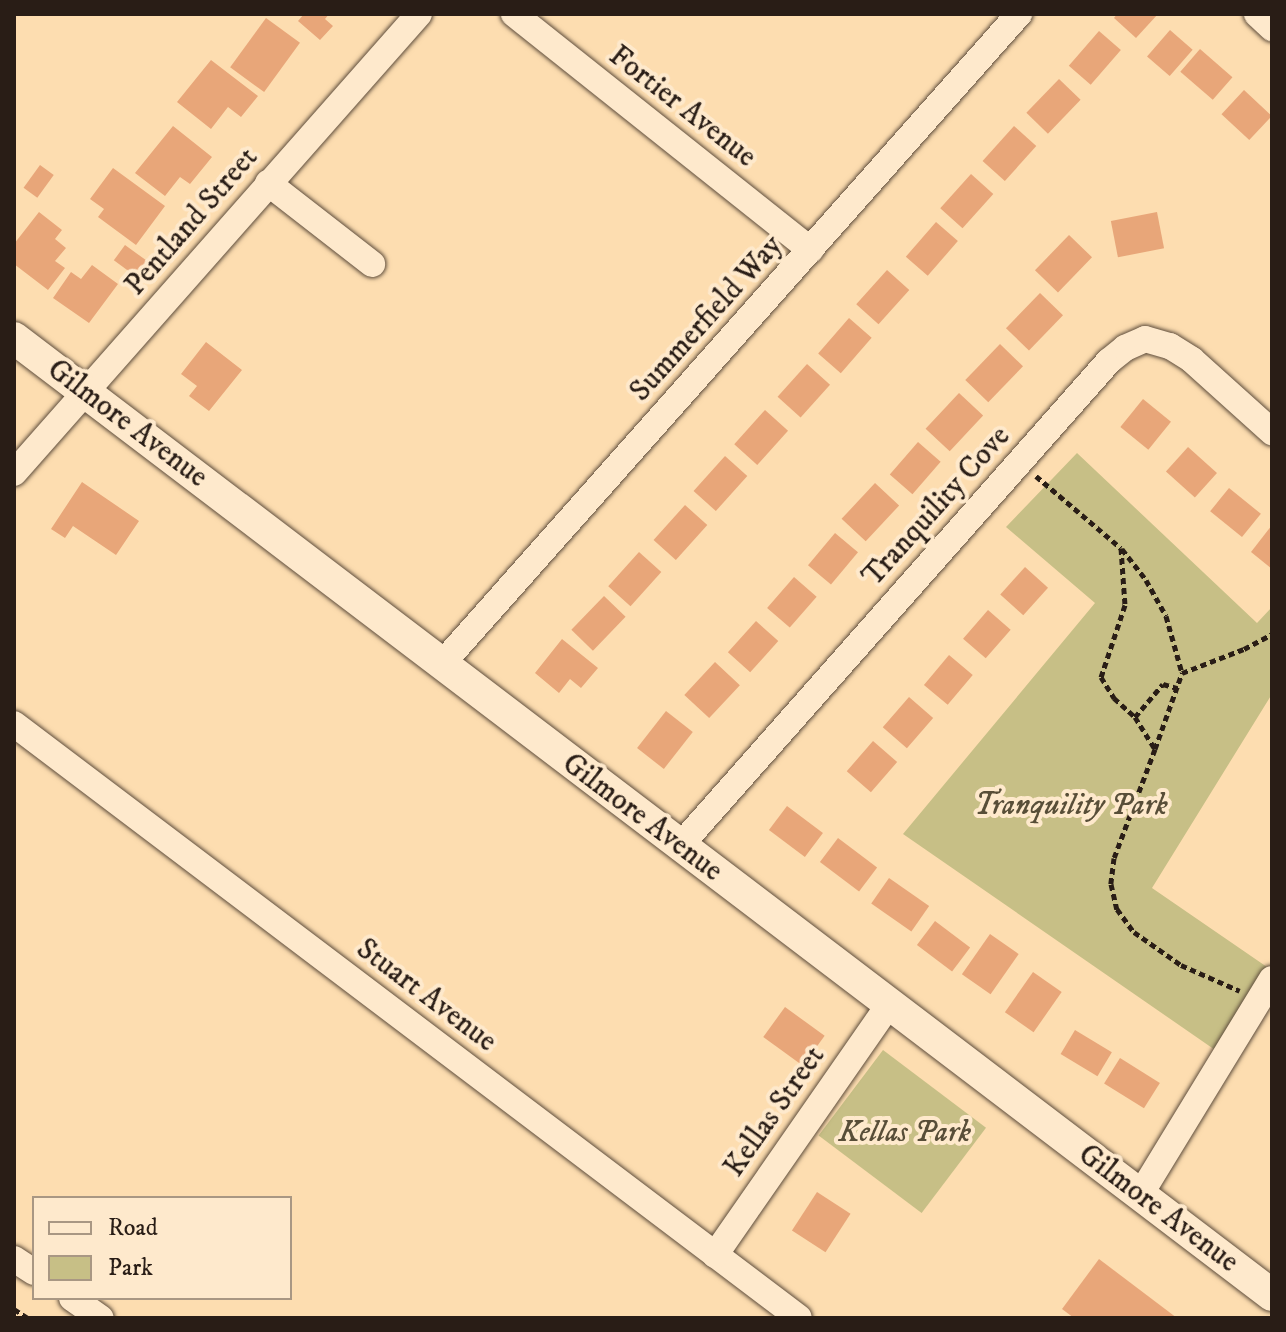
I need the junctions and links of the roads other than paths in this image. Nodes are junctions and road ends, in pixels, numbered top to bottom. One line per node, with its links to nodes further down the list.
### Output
1 (419, 14): 6 (street, Pentland Street)
2 (514, 14): 7 (street, Fortier Avenue)
3 (1019, 14): 7 (street, Summerfield Way)
4 (1257, 14): 5 (street)
5 (1272, 28)
6 (268, 183): 8 (street); 10 (street, Pentland Street)
7 (811, 250): 13 (street, Summerfield Way)
8 (372, 264)
9 (14, 338): 10 (street, Gilmore Avenue)
10 (86, 392): 12 (street, Pentland Street); 13 (street, Gilmore Avenue)
11 (1272, 432): 15 (street, Tranquility Cove)
12 (14, 473)
13 (441, 665): 15 (street, Gilmore Avenue)
14 (14, 724): 19 (street, Stuart Avenue)
15 (679, 847): 17 (street, Gilmore Avenue)
16 (1272, 979): 18 (street)
17 (888, 1006): 18 (street, Gilmore Avenue); 19 (street, Kellas Street)
18 (1140, 1195): 22 (street, Gilmore Avenue)
19 (715, 1255): 25 (street, Stuart Avenue)
20 (14, 1259): 21 (street)
21 (32, 1271)
22 (1272, 1295)
23 (75, 1300): 24 (street)
24 (101, 1318)
25 (799, 1318)

